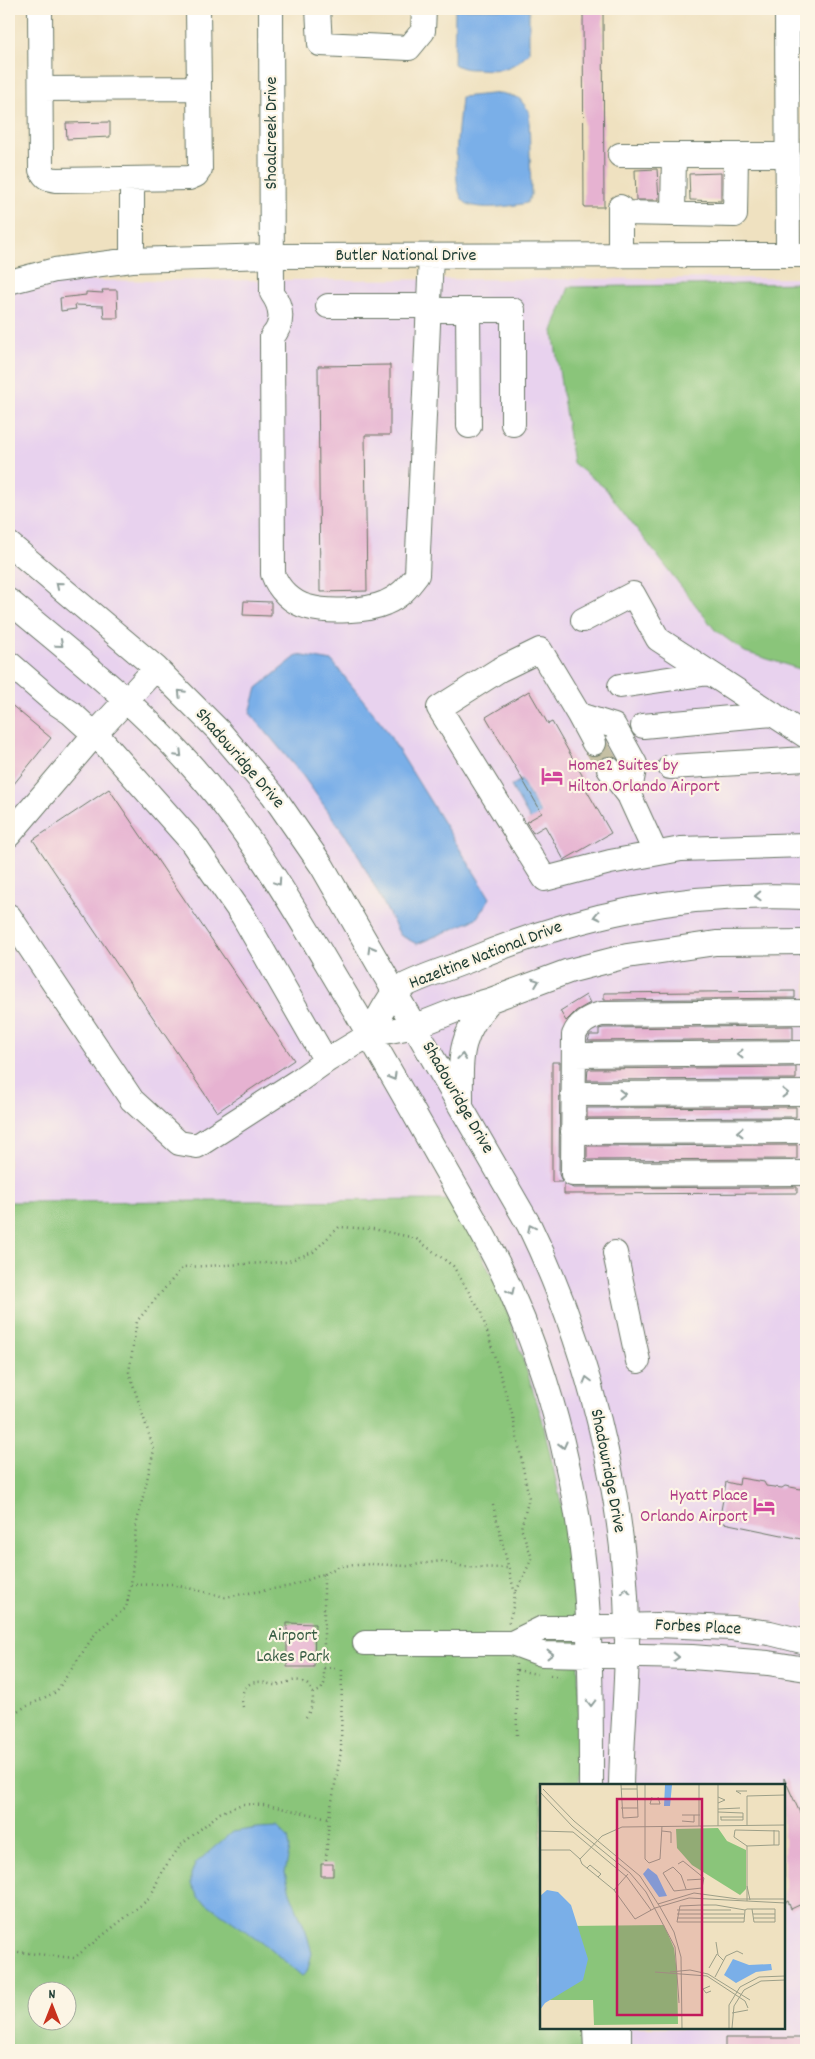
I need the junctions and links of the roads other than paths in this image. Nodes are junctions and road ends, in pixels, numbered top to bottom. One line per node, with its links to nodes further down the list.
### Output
1 (40, 9): 8 (street)
2 (198, 9): 7 (street)
3 (272, 9): 16 (street, Shoalcreek Drive)
4 (318, 9): 5 (street)
5 (424, 9)
6 (787, 9): 12 (street)
7 (199, 88): 8 (street); 13 (street)
8 (41, 89): 13 (street)
9 (620, 155): 10 (street)
10 (674, 155): 11 (street); 14 (street)
11 (736, 155): 12 (street); 14 (street)
12 (788, 155): 15 (street)
13 (132, 179): 19 (street)
14 (673, 214): 18 (street)
15 (797, 255): 18 (street, Butler National Drive)
16 (271, 256): 17 (street, Butler National Drive); 19 (street, Butler National Drive); 22 (street, Shoalcreek Drive)
17 (430, 256): 18 (street, Butler National Drive); 22 (street)
18 (620, 256)
19 (132, 260): 20 (street, Butler National Drive)
20 (9, 282)
21 (328, 306): 22 (street)
22 (429, 308): 23 (street)
23 (468, 310): 24 (street); 25 (street)
24 (513, 424)
25 (469, 426)
26 (9, 544): 30 (street, Shadowridge Drive, one-way to 26)
27 (9, 601): 33 (street, one-way to 33)
28 (583, 620): 31 (street)
29 (9, 663): 37 (street)
30 (156, 668): 33 (street); 50 (street, Shadowridge Drive, one-way to 30)
31 (709, 672): 32 (street); 34 (street)
32 (620, 686)
33 (126, 700): 37 (street); 54 (street, one-way to 54)
34 (773, 714): 36 (street); 38 (street)
35 (580, 715): 39 (street); 43 (street); 46 (street)
36 (643, 726)
37 (94, 734): 44 (street); 57 (street)
38 (806, 736)
39 (594, 743)
40 (806, 759): 41 (street)
41 (670, 767)
42 (609, 769): 43 (street)
43 (629, 795): 46 (street)
44 (9, 835)
45 (806, 845): 46 (street)
46 (655, 852)
47 (806, 896): 50 (street, Hazeltine National Drive, one-way to 50)
48 (9, 916): 57 (street)
49 (806, 942): 51 (street, one-way to 49)
50 (395, 991): 53 (street, Shadowridge Drive); 54 (street, Hazeltine National Drive)
51 (491, 1000): 53 (street); 60 (street, one-way to 51)
52 (806, 1012): 56 (street)
53 (416, 1026): 54 (street); 60 (street, Shadowridge Drive)
54 (369, 1035): 57 (street); 67 (street, one-way to 67)
55 (806, 1053): 56 (street, one-way to 56)
56 (574, 1055): 59 (street)
57 (326, 1061)
58 (806, 1093): 59 (street, one-way to 58)
59 (573, 1094): 62 (street)
60 (461, 1106): 66 (street, Shadowridge Drive, one-way to 60)
61 (806, 1131): 62 (street, one-way to 62)
62 (573, 1132): 63 (street)
63 (806, 1172)
64 (615, 1253): 65 (street)
65 (638, 1362)
66 (627, 1625): 67 (street, Forbes Place); 68 (street, Forbes Place); 72 (street, Shadowridge Drive)
67 (588, 1627): 70 (street, Forbes Place); 71 (street)
68 (806, 1642)
69 (365, 1643): 70 (street)
70 (512, 1643): 71 (street, Forbes Place, one-way to 71)
71 (590, 1654): 72 (street, Forbes Place); 74 (street, one-way to 74)
72 (627, 1657): 73 (street, Forbes Place, one-way to 73); 75 (street, Shadowridge Drive)
73 (806, 1669)
74 (591, 1784)
75 (621, 1784)
76 (595, 2029): 78 (street)
77 (618, 2029): 79 (street)
78 (596, 2050)
79 (619, 2050)

